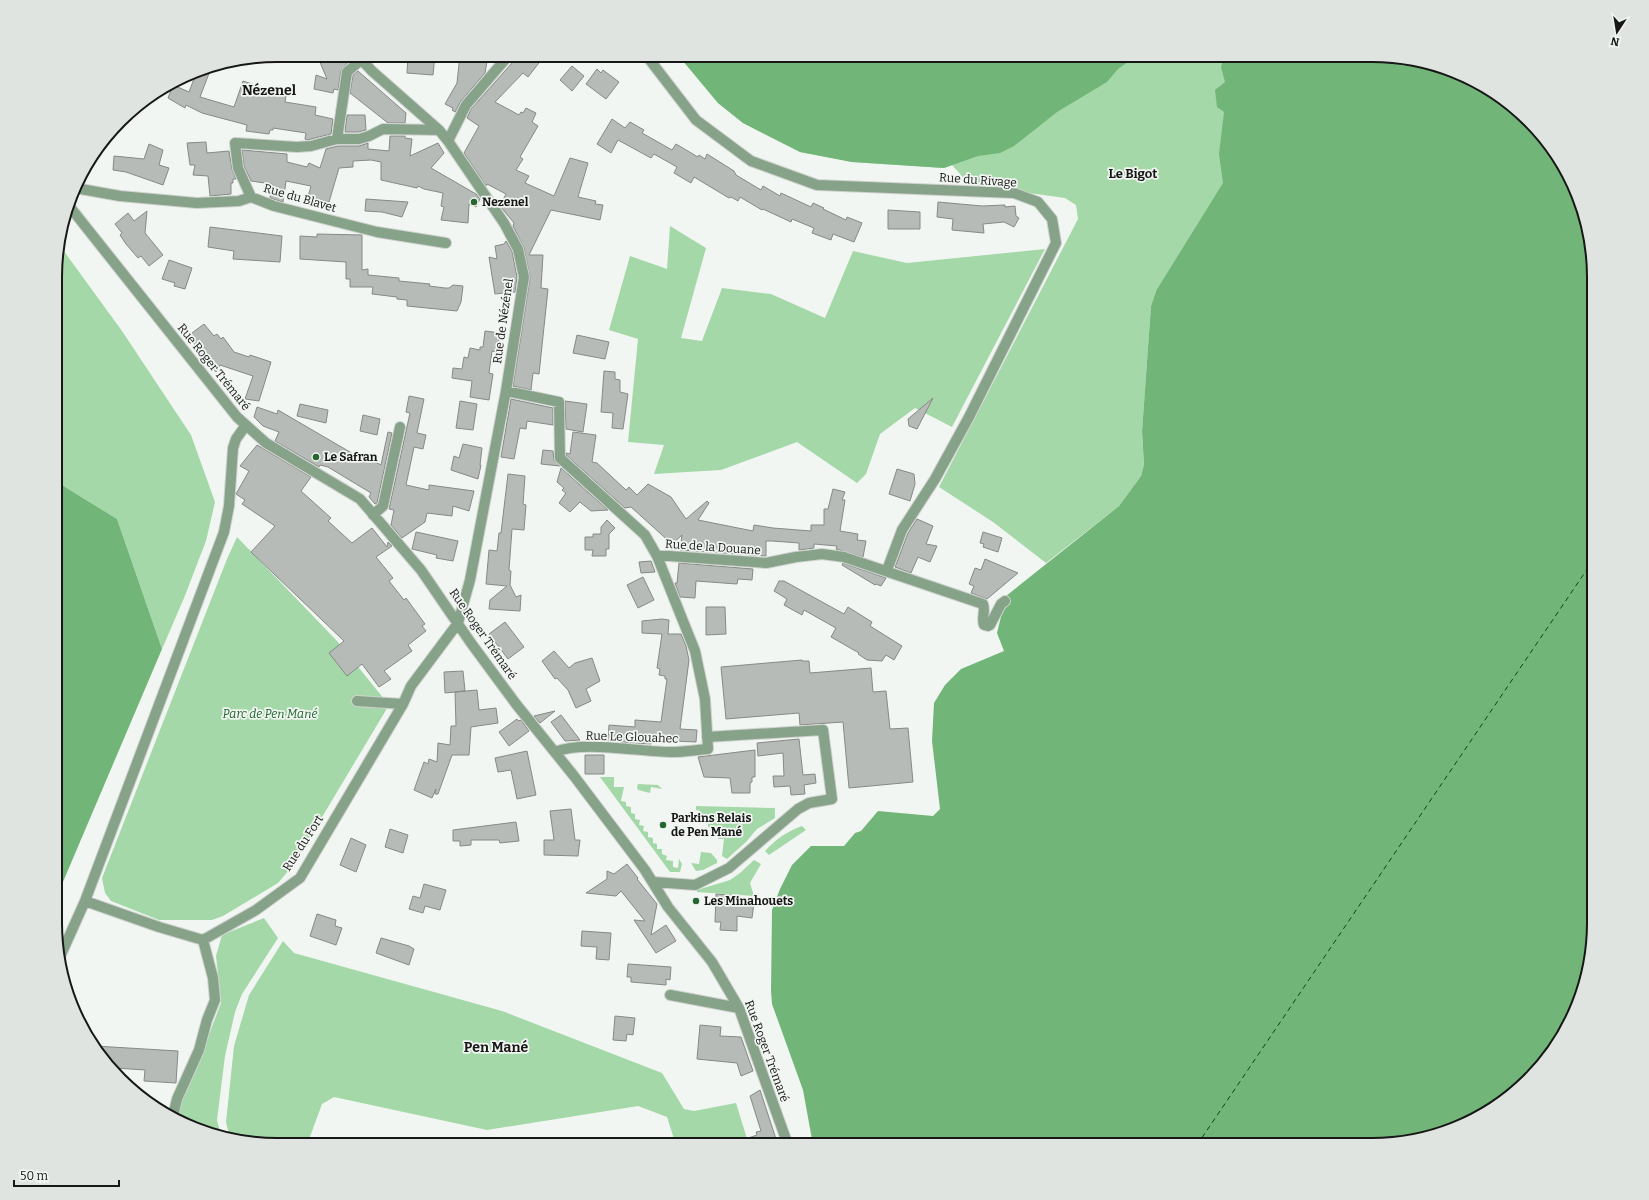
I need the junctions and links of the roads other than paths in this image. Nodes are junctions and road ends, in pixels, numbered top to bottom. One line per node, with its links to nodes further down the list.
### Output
1 (356, 62): 6 (street)
2 (363, 62): 5 (street, Rue de Nézénel)
3 (503, 62): 7 (street)
4 (651, 62): 17 (street, Rue du Rivage)
5 (439, 130): 6 (street); 7 (street, Rue de Nézénel)
6 (337, 139): 9 (street)
7 (448, 141): 12 (street, Rue de Nézénel)
8 (81, 189): 9 (street, Rue du Blavet)
9 (251, 197): 11 (street, Rue du Blavet)
10 (73, 209): 13 (street, Rue Roger Trémaré)
11 (446, 242)
12 (506, 390): 16 (street, Rue de la Douane); 19 (street, Rue de Nézénel)
13 (246, 425): 15 (street, Rue Roger Trémaré); 25 (street)
14 (400, 427): 15 (street)
15 (373, 515): 19 (street, Rue Roger Trémaré)
16 (657, 556): 17 (street, Rue de la Douane); 22 (street)
17 (886, 570): 18 (street, Rue de la Douane)
18 (1005, 601)
19 (458, 622): 21 (street, Rue du Fort); 23 (street, Rue Roger Trémaré)
20 (357, 701): 21 (street)
21 (403, 704): 26 (street, Rue du Fort)
22 (707, 737): 23 (street, Rue Le Glouahec); 24 (street)
23 (555, 752): 24 (street, Rue Roger Trémaré)
24 (654, 882): 29 (street, Rue Roger Trémaré)
25 (85, 901): 26 (street); 27 (street)
26 (203, 940): 30 (street)
27 (64, 949)
28 (670, 996): 29 (street)
29 (739, 1008): 31 (street, Rue Roger Trémaré)
30 (174, 1111)
31 (785, 1138)

